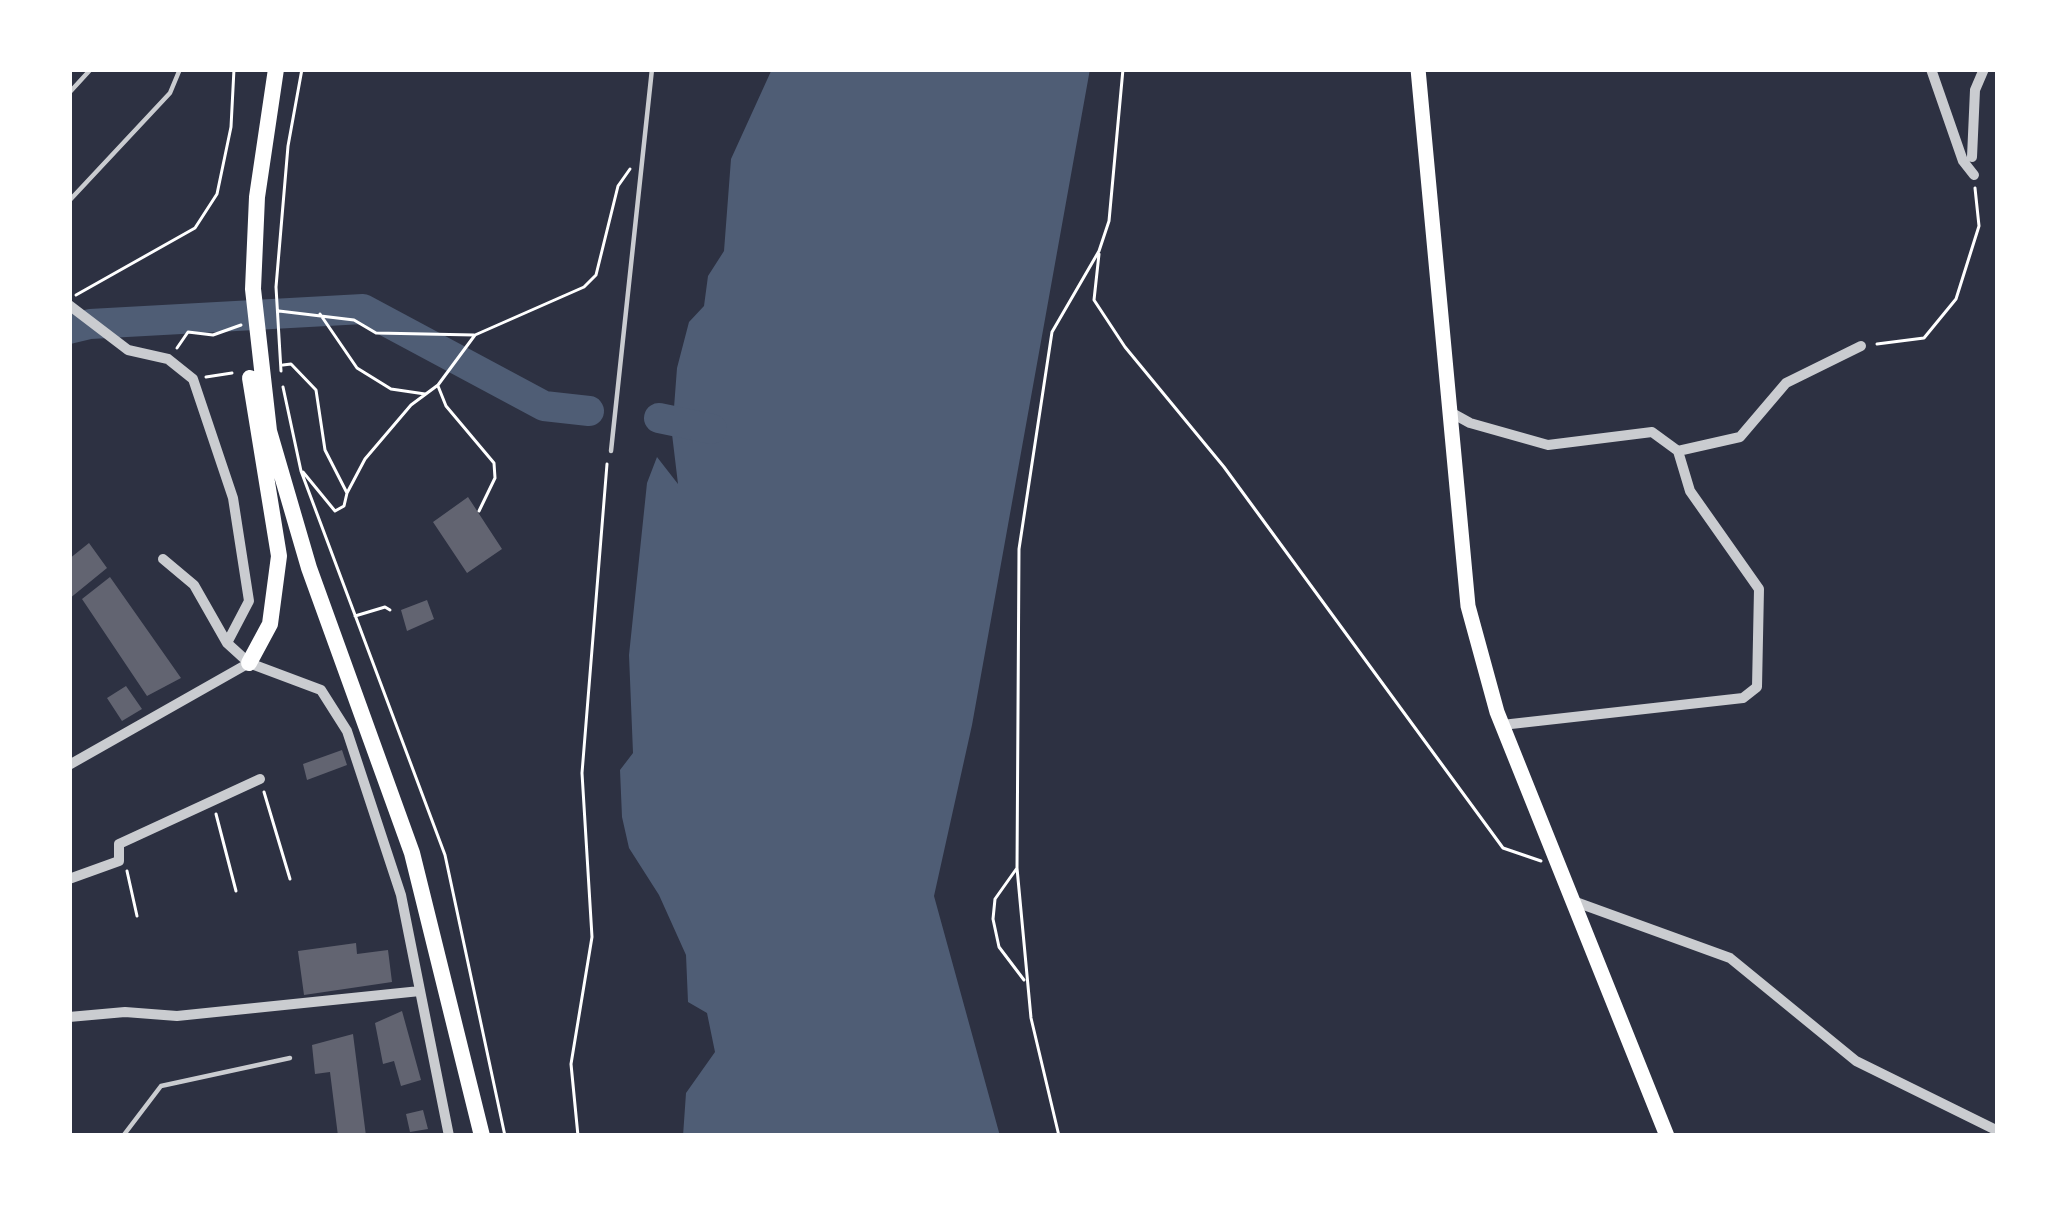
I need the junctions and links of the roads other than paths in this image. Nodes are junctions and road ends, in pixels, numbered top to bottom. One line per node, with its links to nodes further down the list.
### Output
1 (91, 69): 8 (lane)
2 (180, 69): 11 (lane)
3 (276, 69): 14 (highway)
4 (652, 69): 16 (lane)
5 (1418, 69): 15 (main road)
6 (1931, 69): 10 (street)
7 (1984, 69): 9 (street)
8 (69, 93)
9 (1972, 157)
10 (1974, 175)
11 (69, 201)
12 (70, 304): 19 (street)
13 (1861, 346): 17 (street)
14 (261, 378): 20 (highway); 32 (highway)
15 (1448, 411): 17 (street); 21 (main road)
16 (611, 451)
17 (1678, 451): 21 (street)
18 (163, 560): 19 (street)
19 (227, 643): 20 (street)
20 (249, 663): 22 (street); 26 (street)
21 (1502, 725): 25 (main road)
22 (69, 765)
23 (260, 779): 24 (street)
24 (69, 879)
25 (1572, 900): 29 (street); 33 (main road)
26 (420, 992): 27 (street); 31 (street)
27 (69, 1017)
28 (290, 1058): 30 (lane)
29 (1998, 1131)
30 (123, 1136)
31 (449, 1136)
32 (482, 1136)
33 (1667, 1136)

